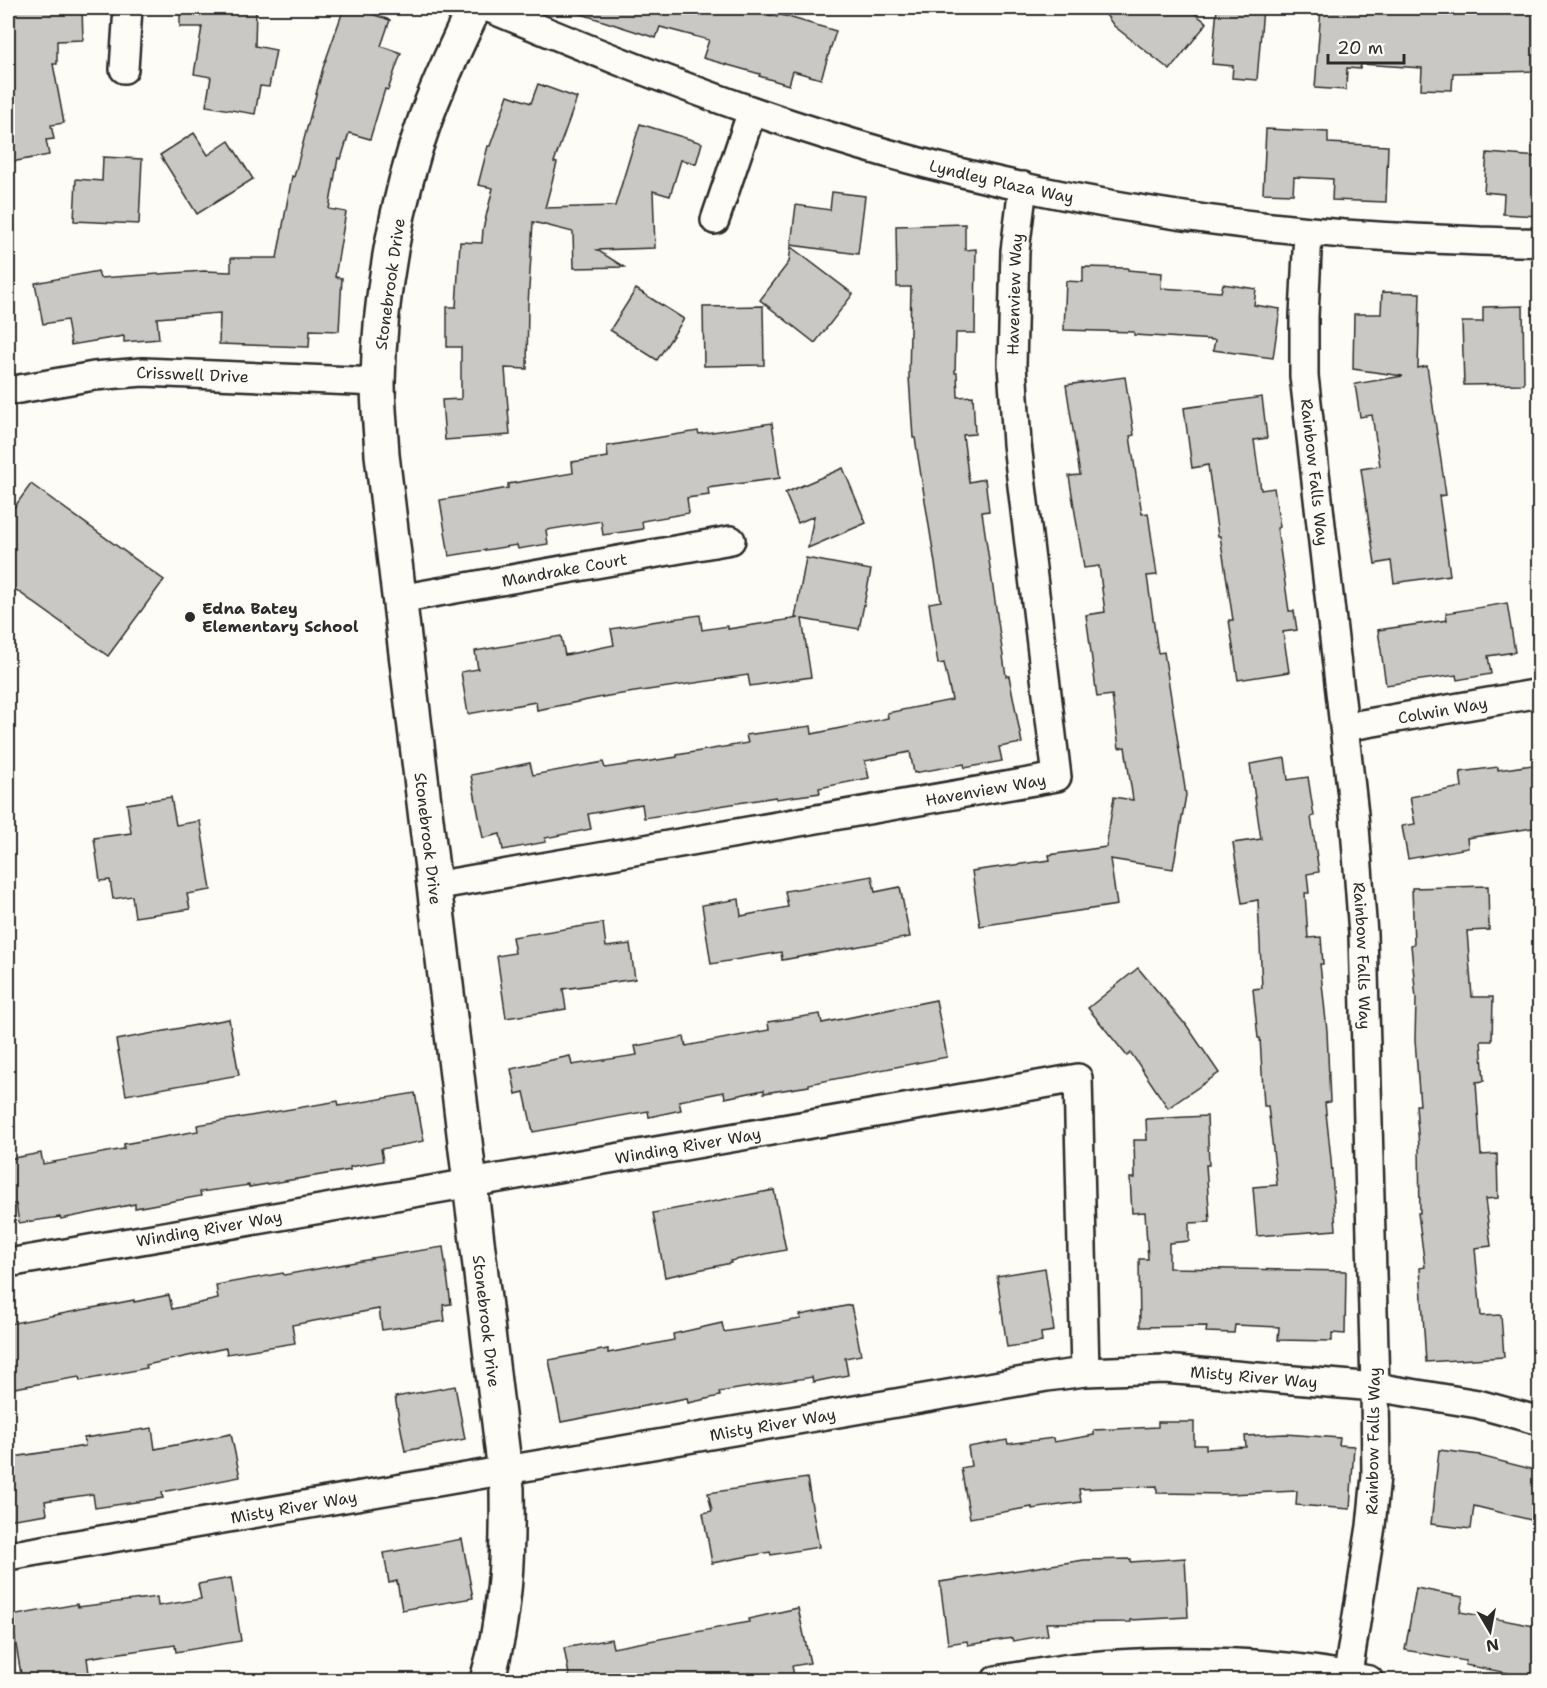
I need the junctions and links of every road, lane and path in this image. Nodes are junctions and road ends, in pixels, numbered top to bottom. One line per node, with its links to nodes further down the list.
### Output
1 (128, 8): 4 (street)
2 (474, 8): 10 (street, Stonebrook Drive)
3 (489, 8): 5 (street, Lyndley Plaza Way)
4 (124, 69)
5 (752, 111): 6 (street, Lyndley Plaza Way); 7 (street)
6 (1023, 186): 8 (street, Lyndley Plaza Way); 16 (street, Havenview Way)
7 (715, 220)
8 (1308, 231): 9 (street, Lyndley Plaza Way); 15 (street, Rainbow Falls Way)
9 (1539, 242)
10 (378, 382): 11 (street, Crisswell Drive); 13 (street, Stonebrook Drive)
11 (8, 391)
12 (731, 540): 13 (street, Mandrake Court)
13 (399, 599): 16 (street, Stonebrook Drive)
14 (1539, 693): 15 (street, Colwin Way)
15 (1345, 727): 20 (street, Rainbow Falls Way)
16 (434, 886): 17 (street, Stonebrook Drive)
17 (471, 1183): 18 (street, Winding River Way); 19 (street, Winding River Way); 22 (street, Stonebrook Drive)
18 (8, 1263)
19 (1085, 1372): 20 (street, Misty River Way); 22 (street, Misty River Way)
20 (1375, 1387): 21 (street, Misty River Way); 24 (street, Rainbow Falls Way)
21 (1539, 1421)
22 (506, 1470): 23 (street, Misty River Way); 25 (street, Stonebrook Drive)
23 (8, 1556)
24 (1355, 1679): 26 (street)
25 (486, 1680)
26 (996, 1680)

